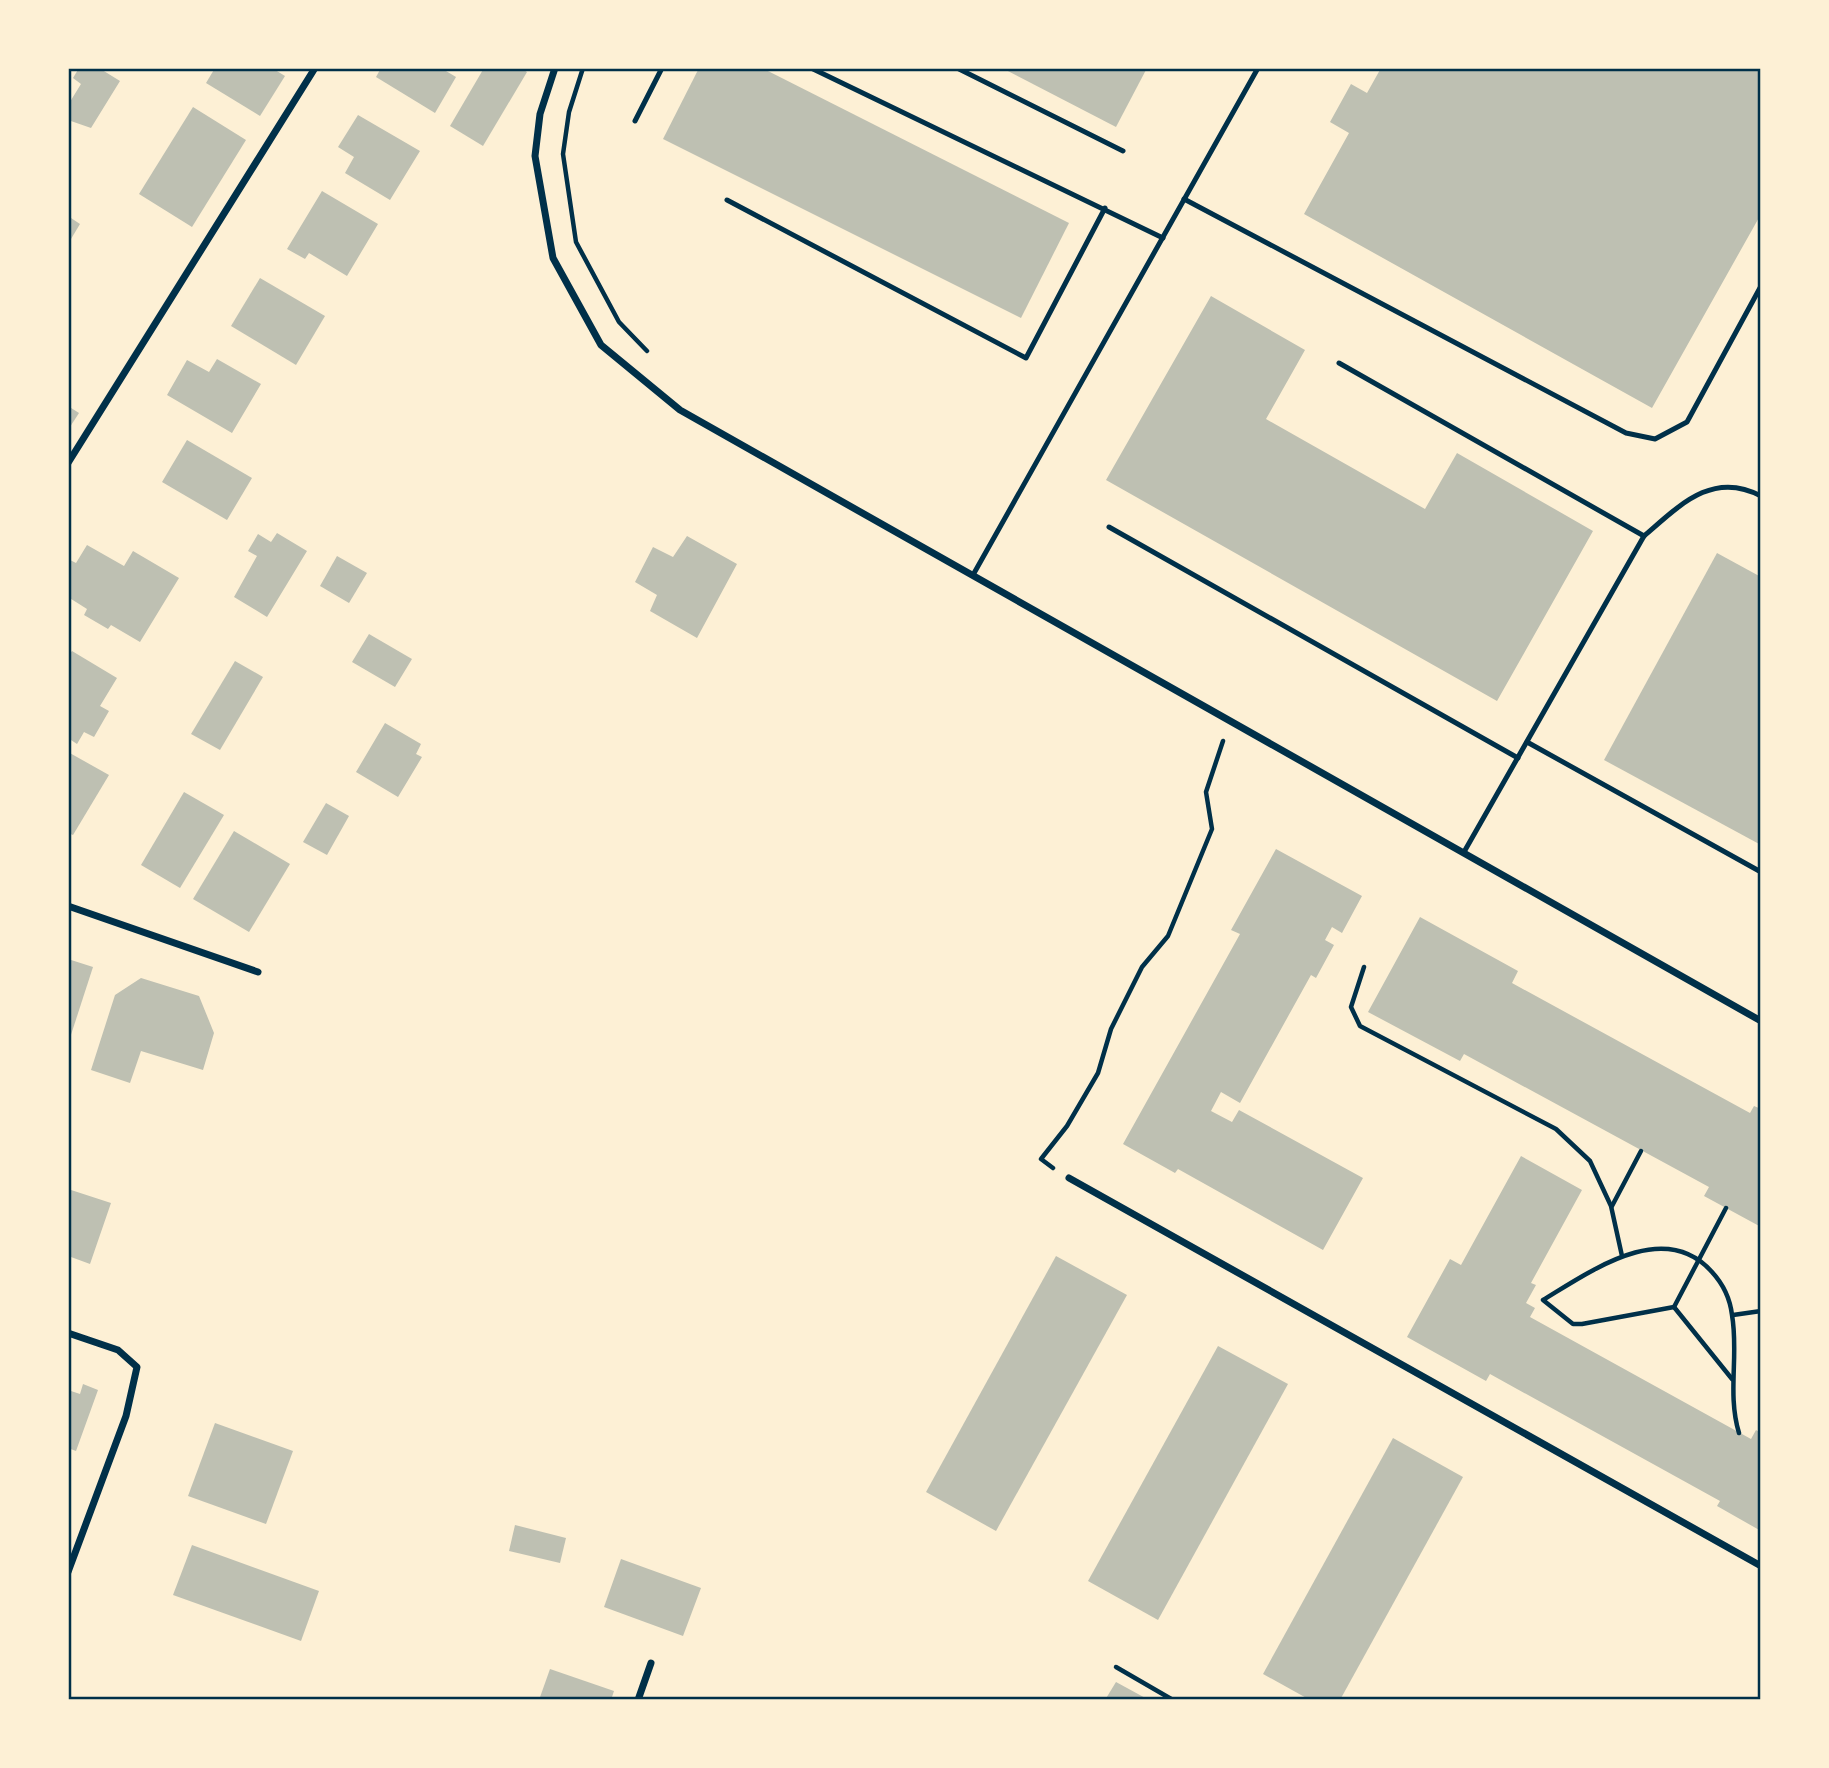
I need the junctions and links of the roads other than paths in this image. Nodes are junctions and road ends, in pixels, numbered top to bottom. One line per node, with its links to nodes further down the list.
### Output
1 (315, 68): 15 (street)
2 (555, 68): 19 (street)
3 (662, 68): 7 (lane)
4 (811, 68): 11 (lane)
5 (957, 68): 8 (lane)
6 (1258, 68): 10 (lane)
7 (635, 121)
8 (1123, 151)
9 (727, 200): 11 (lane)
10 (1184, 200): 12 (lane); 13 (lane)
11 (1105, 208): 12 (lane)
12 (1163, 238): 19 (lane)
13 (1761, 286)
14 (1339, 363): 18 (lane)
15 (68, 463)
16 (1761, 496): 18 (lane)
17 (1109, 527): 21 (lane)
18 (1644, 536): 20 (lane)
19 (973, 575): 22 (street)
20 (1527, 742): 21 (lane); 23 (lane)
21 (1518, 758): 22 (lane)
22 (1464, 852): 26 (street)
23 (1761, 872)
24 (68, 906): 25 (street)
25 (258, 972)
26 (1761, 1021)
27 (1069, 1178): 29 (street)
28 (68, 1332): 30 (street)
29 (1761, 1566)
30 (68, 1572)
31 (651, 1663): 32 (street)
32 (638, 1700)

